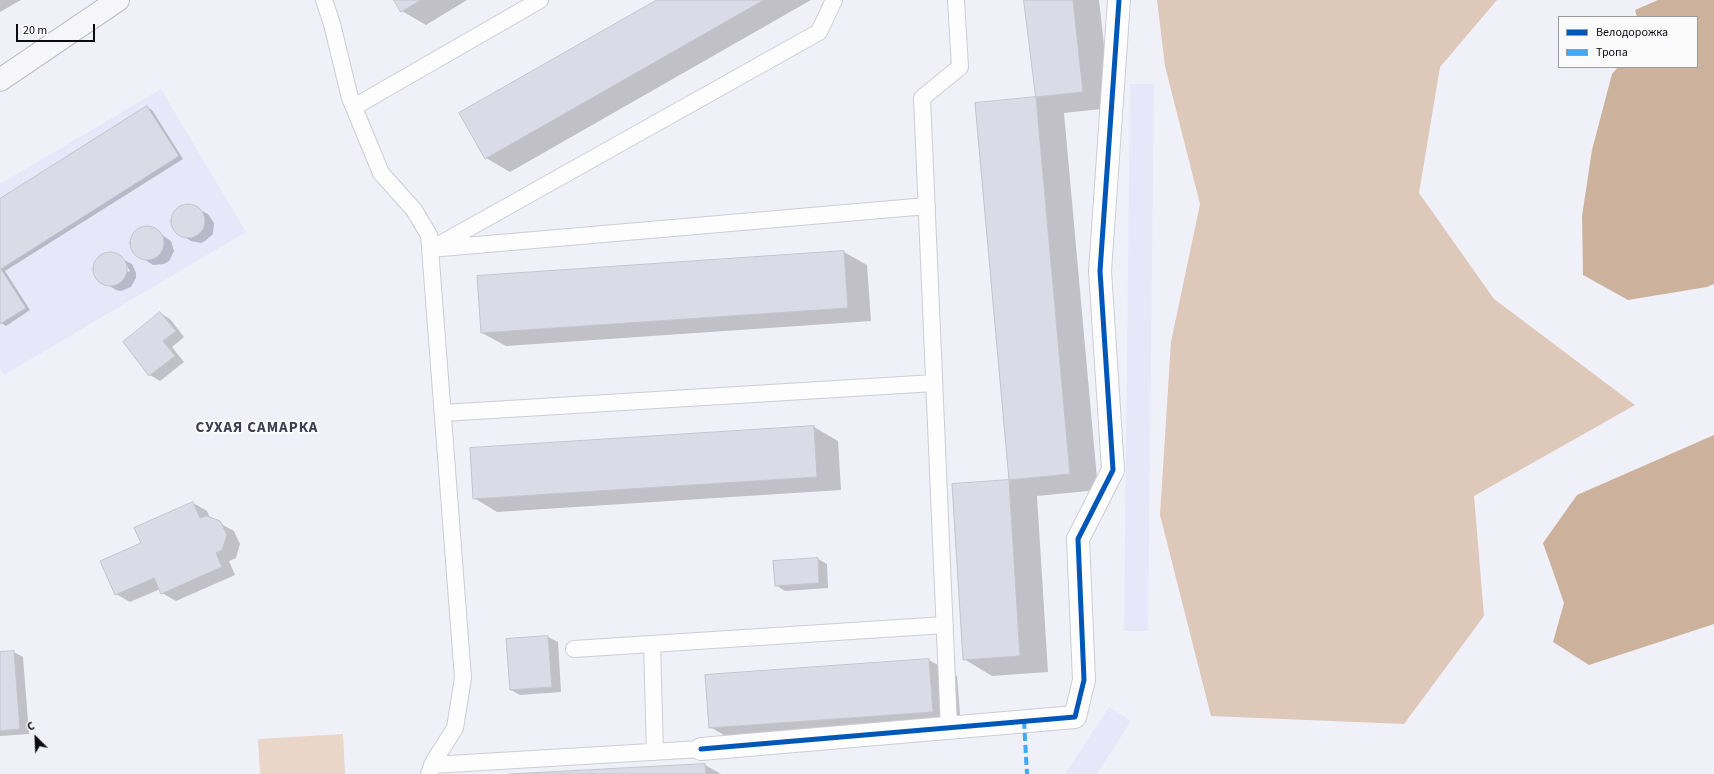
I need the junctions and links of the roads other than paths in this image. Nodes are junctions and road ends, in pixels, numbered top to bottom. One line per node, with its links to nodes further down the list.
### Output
1 (324, 0): 8 (lane)
2 (540, 0): 8 (lane)
3 (834, 0): 10 (lane)
4 (956, 0): 9 (lane)
5 (1119, 0): 16 (street)
6 (114, 1): 7 (main road)
7 (0, 80)
8 (354, 107): 10 (lane)
9 (927, 206): 10 (lane); 11 (lane)
10 (430, 249): 12 (lane)
11 (934, 383): 12 (lane); 13 (lane)
12 (443, 413): 19 (lane)
13 (945, 625): 14 (lane); 16 (lane)
14 (652, 644): 15 (lane); 18 (lane)
15 (574, 649)
16 (950, 728): 17 (street)
17 (700, 749): 18 (lane)
18 (655, 752): 19 (lane)
19 (430, 770)

